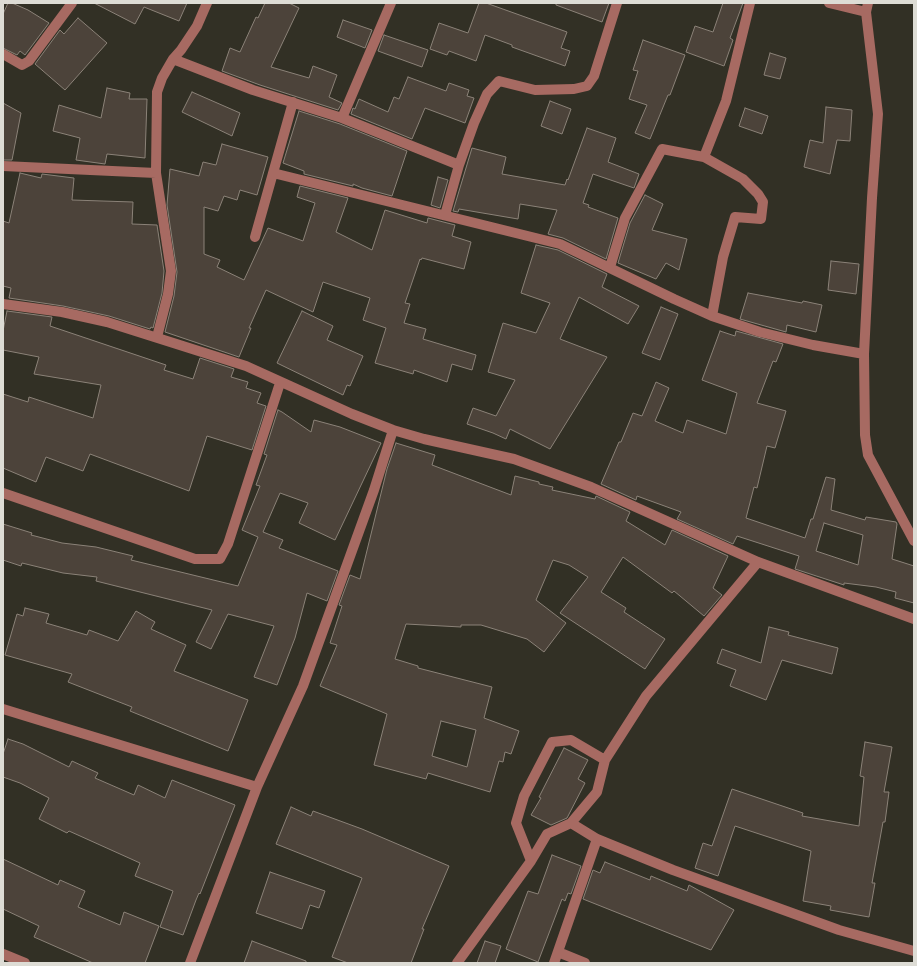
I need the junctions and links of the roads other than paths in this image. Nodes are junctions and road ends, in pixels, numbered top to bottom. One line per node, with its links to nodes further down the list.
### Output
1 (72, 3): 8 (street)
2 (207, 3): 9 (street)
3 (391, 3): 11 (street)
4 (617, 3): 13 (street)
5 (750, 3): 12 (street)
6 (829, 3): 7 (street)
7 (867, 7): 23 (street)
8 (3, 54)
9 (173, 58): 10 (street); 15 (street)
10 (293, 102): 11 (street); 16 (street)
11 (342, 118): 13 (street)
12 (704, 157): 19 (street); 21 (street)
13 (459, 165): 17 (street)
14 (3, 166): 15 (street)
15 (156, 172): 22 (street)
16 (273, 173): 17 (street); 18 (street)
17 (445, 215): 19 (street)
18 (255, 237)
19 (610, 267): 21 (street)
20 (3, 304): 22 (street)
21 (712, 316): 23 (street)
22 (157, 337): 24 (street)
23 (864, 354): 27 (street)
24 (280, 382): 25 (street); 26 (street)
25 (393, 430): 28 (street); 32 (street)
26 (3, 493)
27 (914, 541)
28 (758, 562): 29 (street); 31 (street)
29 (914, 618)
30 (3, 709): 32 (street)
31 (605, 760): 33 (street); 35 (street)
32 (257, 787): 40 (street)
33 (571, 823): 34 (street); 35 (street)
34 (597, 839): 36 (street); 37 (street)
35 (532, 861): 41 (street)
36 (914, 951)
37 (558, 952): 42 (street); 43 (street)
38 (3, 954): 39 (street)
39 (25, 963)
40 (190, 963)
41 (457, 963)
42 (554, 963)
43 (585, 963)

